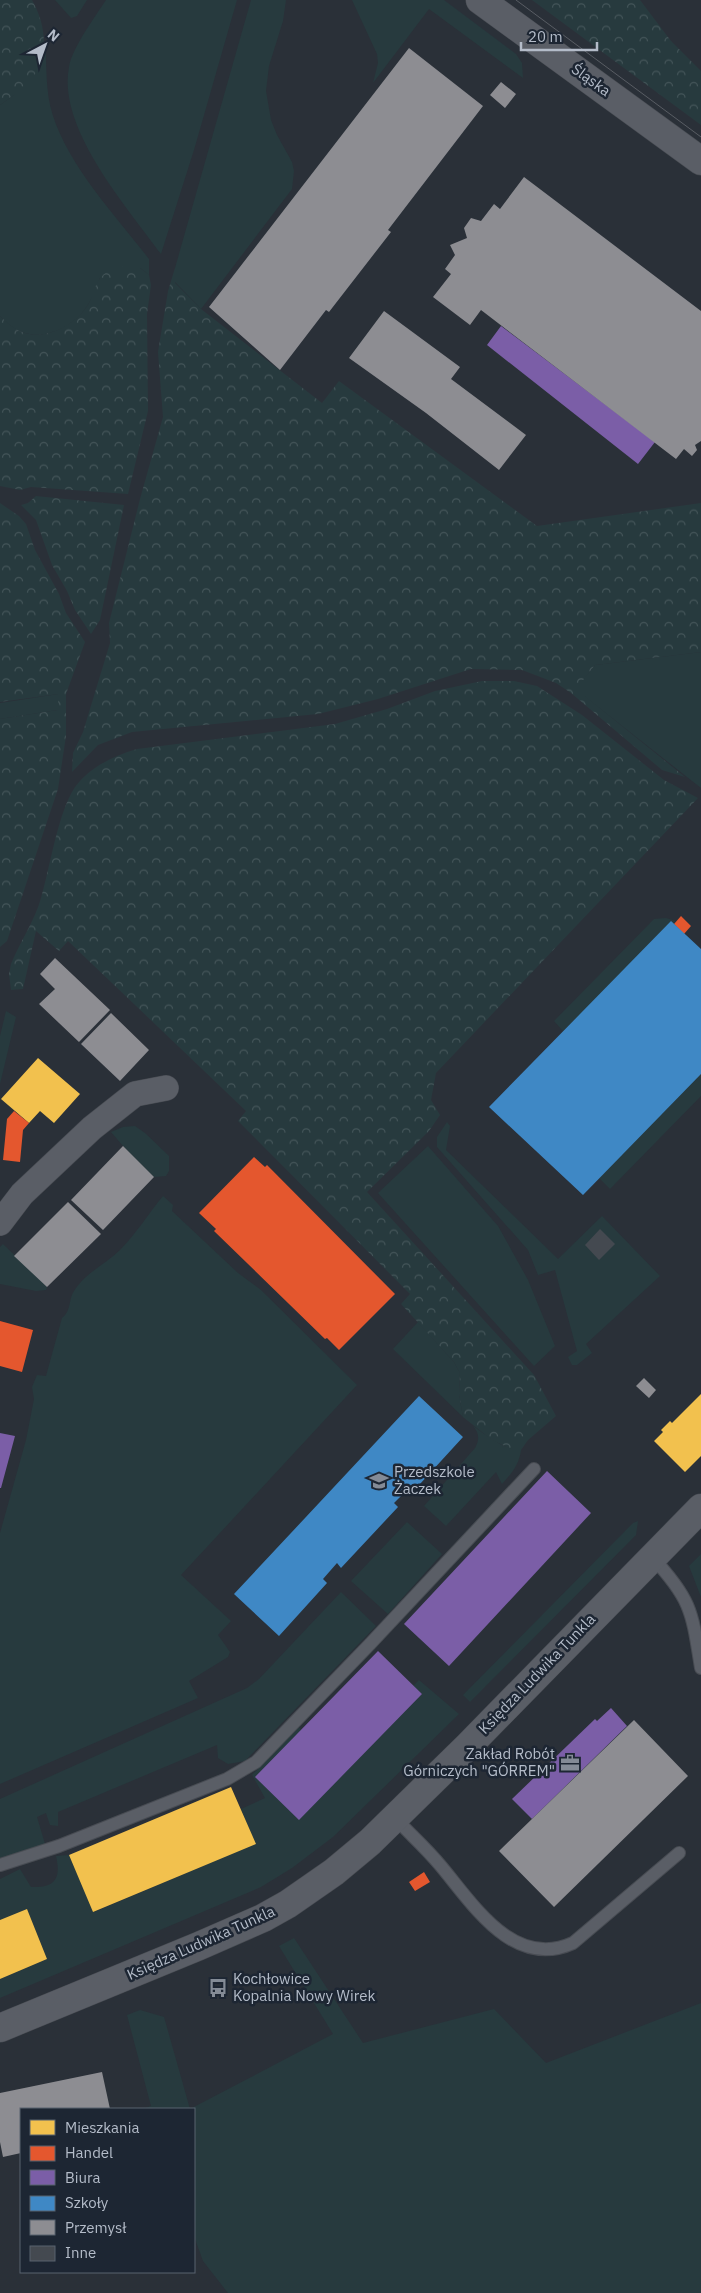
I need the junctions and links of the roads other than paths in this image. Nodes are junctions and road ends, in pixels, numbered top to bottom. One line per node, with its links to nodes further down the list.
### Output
1 (480, 0): 2 (street, Śląska)
2 (701, 161)
3 (166, 1088): 4 (street)
4 (0, 1223)
5 (534, 1469): 11 (lane)
6 (701, 1508): 7 (street, Księdza Ludwika Tunkla)
7 (652, 1558): 8 (lane); 9 (street, Księdza Ludwika Tunkla)
8 (701, 1668)
9 (395, 1818): 10 (lane); 12 (street, Księdza Ludwika Tunkla)
10 (679, 1853)
11 (0, 1865)
12 (0, 2028)

